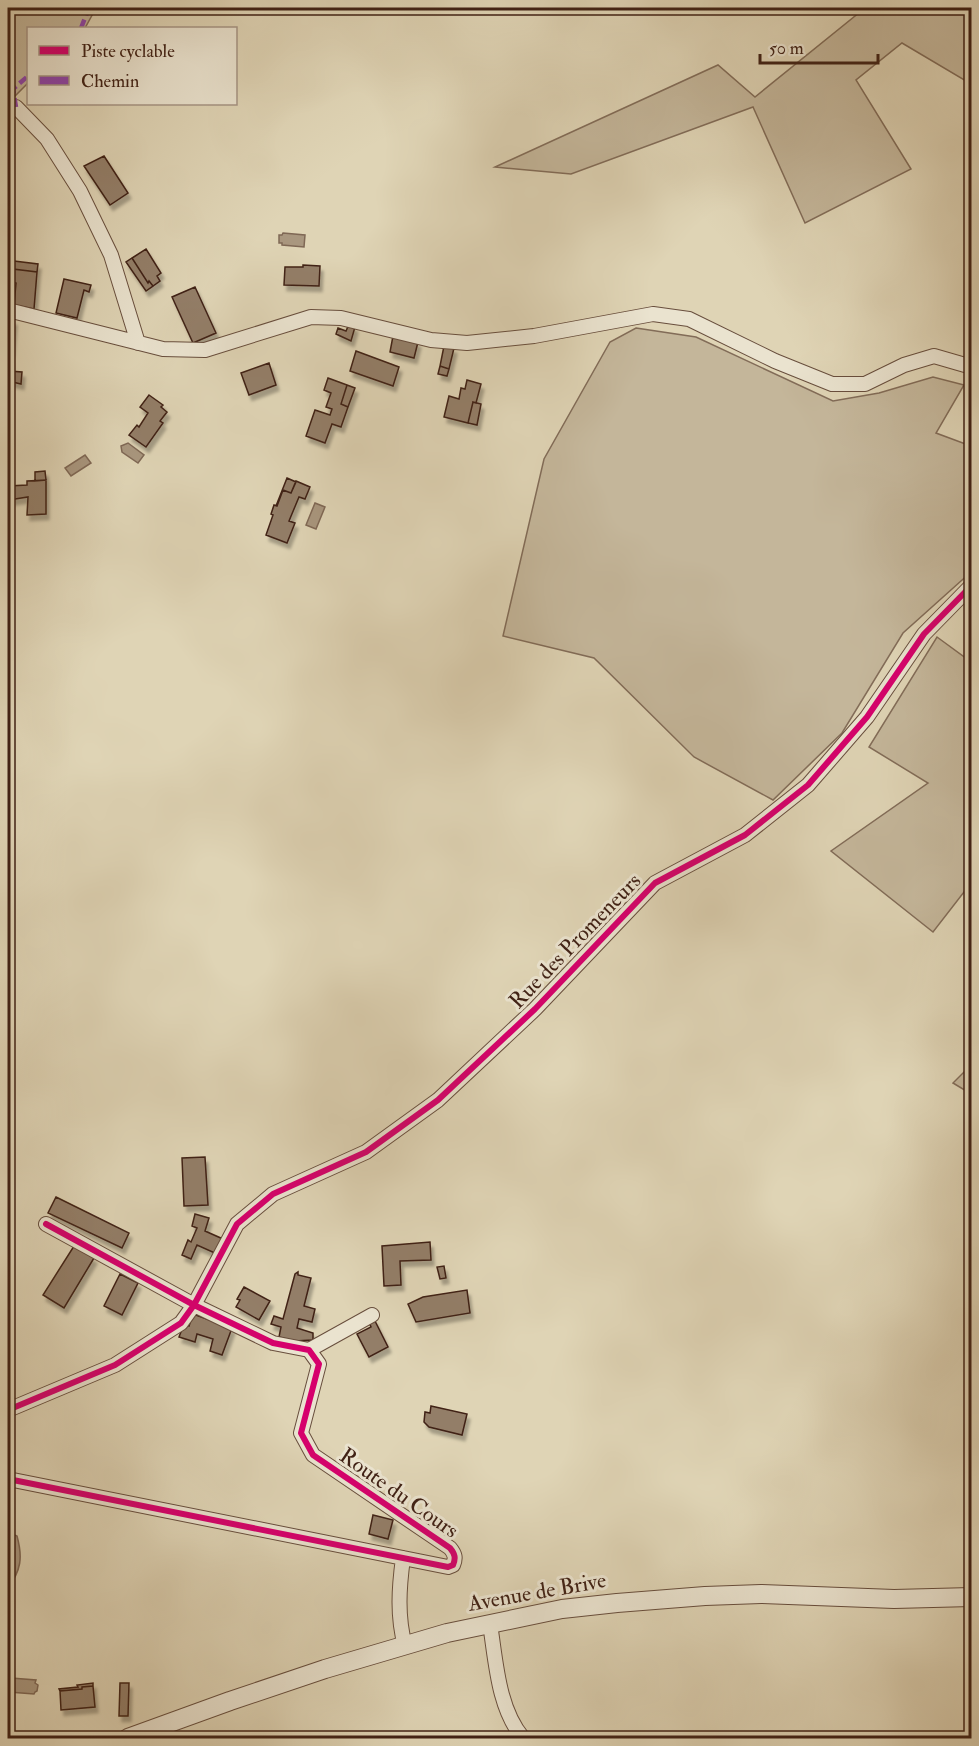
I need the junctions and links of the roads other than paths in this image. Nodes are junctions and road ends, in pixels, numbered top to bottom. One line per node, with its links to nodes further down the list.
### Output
1 (16, 107): 3 (street)
2 (8, 310): 3 (street)
3 (138, 343): 4 (street)
4 (972, 367)
5 (972, 585): 7 (street, Rue des Promeneurs)
6 (46, 1224): 7 (street)
7 (194, 1305): 9 (street); 10 (street)
8 (372, 1315): 9 (street)
9 (309, 1350): 12 (street, Route du Cours)
10 (8, 1410)
11 (8, 1479): 12 (street, Route du Cours)
12 (403, 1558): 15 (street)
13 (972, 1597): 14 (street, Avenue de Brive)
14 (490, 1624): 15 (street, Avenue de Brive); 17 (street)
15 (405, 1646): 16 (street, Avenue de Brive)
16 (128, 1738)
17 (523, 1738)

